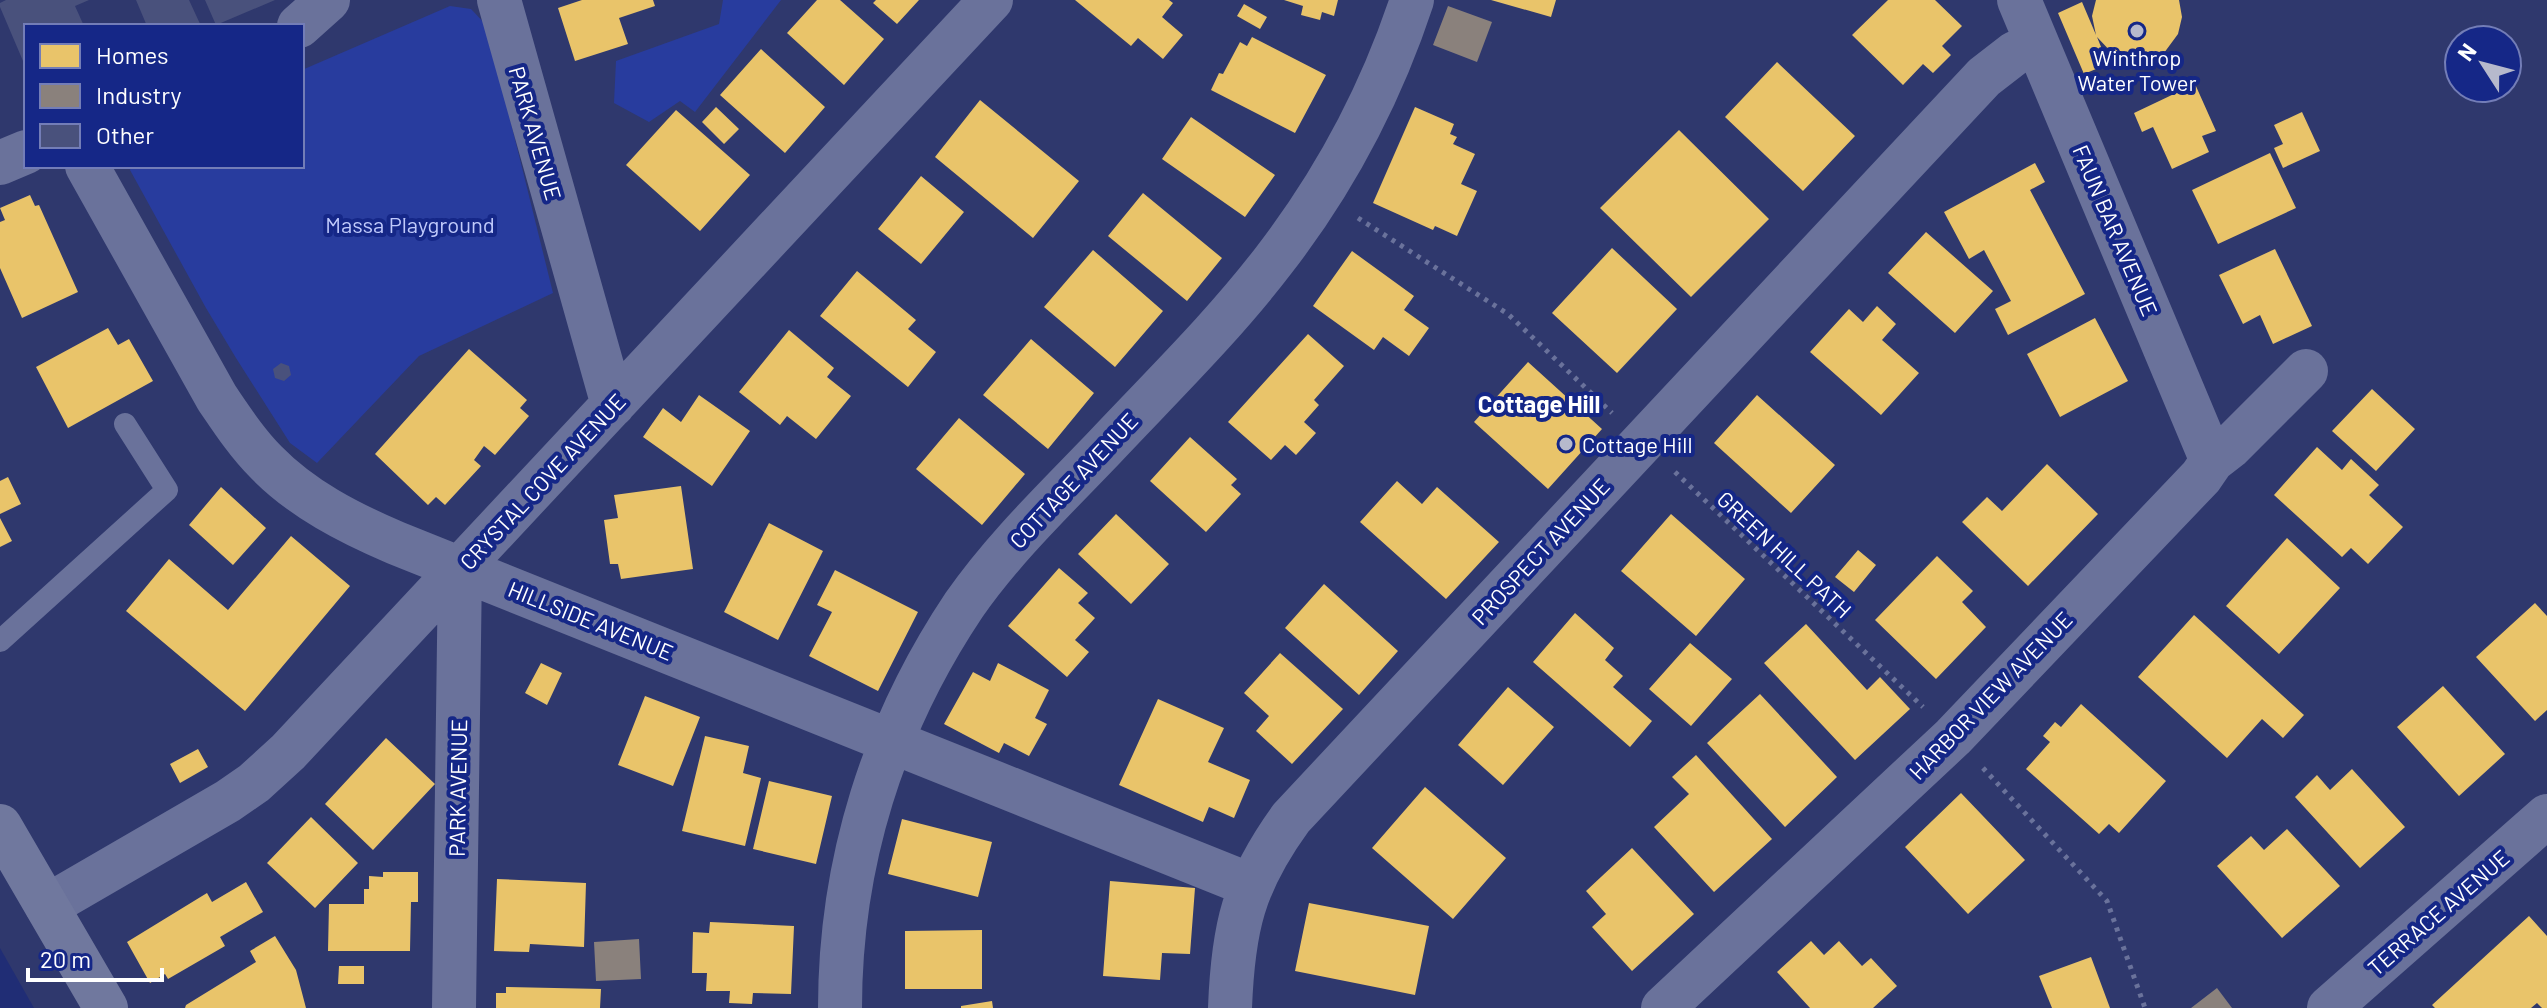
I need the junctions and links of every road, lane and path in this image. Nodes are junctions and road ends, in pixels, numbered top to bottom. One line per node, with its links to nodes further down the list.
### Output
1 (328, 0): 6 (street)
2 (499, 0): 13 (street, PARK AVENUE)
3 (991, 0): 13 (street, CRYSTAL COVE AVENUE)
4 (1412, 0): 21 (street, COTTAGE AVENUE)
5 (2019, 0): 7 (street, FAUN BAR AVENUE)
6 (301, 24)
7 (2037, 43): 16 (street, PROSPECT AVENUE); 17 (street, FAUN BAR AVENUE)
8 (24, 153): 9 (street)
9 (0, 163)
10 (88, 168): 18 (street, HILLSIDE AVENUE)
11 (1354, 216): 14 (path)
12 (2306, 371): 17 (street, HARBOR VIEW AVENUE)
13 (613, 405): 18 (street, CRYSTAL COVE AVENUE)
14 (1612, 412)
15 (125, 424): 19 (lane)
16 (1643, 442): 20 (path, GREEN HILL PATH); 25 (street, PROSPECT AVENUE)
17 (2212, 461): 31 (street, HARBOR VIEW AVENUE)
18 (460, 568): 21 (street, HILLSIDE AVENUE); 26 (street, CRYSTAL COVE AVENUE); 28 (street, PARK AVENUE)
19 (0, 641)
20 (1928, 711)
21 (890, 740): 25 (street, HILLSIDE AVENUE); 29 (street, COTTAGE AVENUE)
22 (1987, 772): 32 (path)
23 (2547, 816): 33 (street, TERRACE AVENUE)
24 (0, 826): 26 (main road)
25 (1250, 885): 30 (street, PROSPECT AVENUE)
26 (47, 906): 27 (main road)
27 (106, 1008)
28 (454, 1008)
29 (840, 1008)
30 (1230, 1008)
31 (1663, 1008)
32 (2145, 1008)
33 (2329, 1008)

